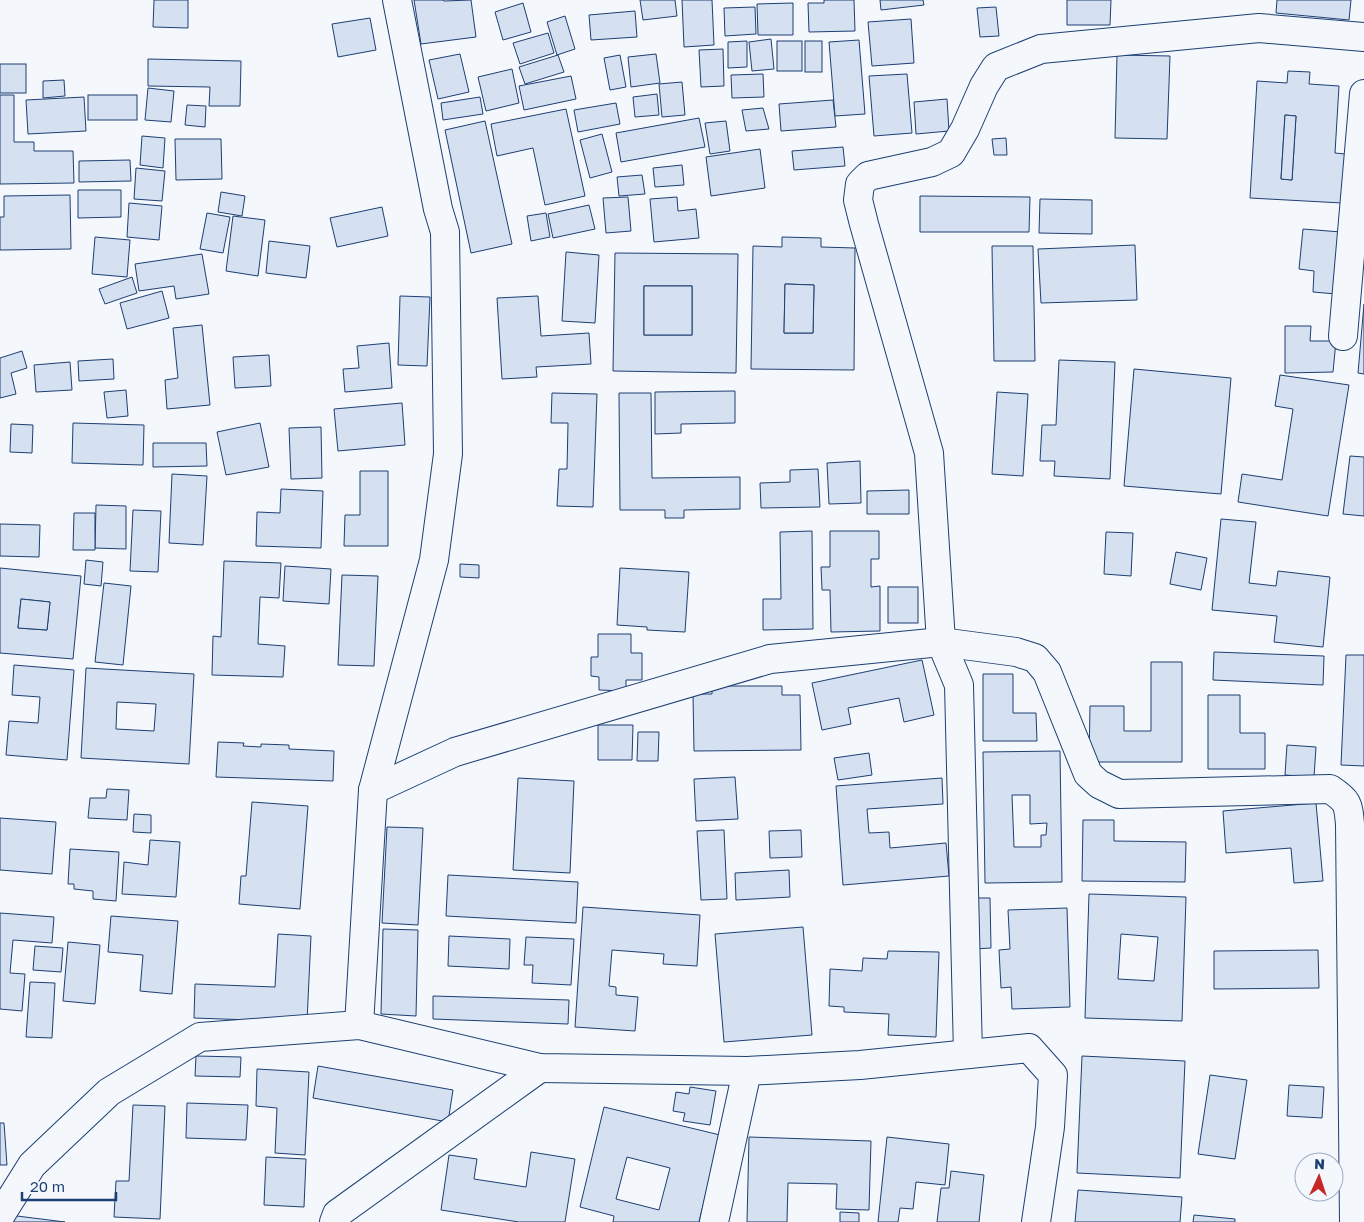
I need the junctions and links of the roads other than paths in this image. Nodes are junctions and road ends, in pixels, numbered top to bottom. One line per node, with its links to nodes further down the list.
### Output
1 (397, 0): 6 (street)
2 (1364, 37): 5 (street)
3 (1364, 94): 4 (street)
4 (1343, 336)
5 (940, 642): 6 (street); 7 (street); 9 (street)
6 (373, 790): 8 (street)
7 (1353, 796): 12 (street)
8 (359, 1025): 10 (street); 13 (street)
9 (968, 1054): 11 (street); 16 (street)
10 (540, 1068): 11 (street); 14 (street)
11 (747, 1071): 15 (street)
12 (1359, 1098): 17 (street)
13 (0, 1216)
14 (334, 1222)
15 (714, 1222)
16 (1036, 1222)
17 (1354, 1222)

